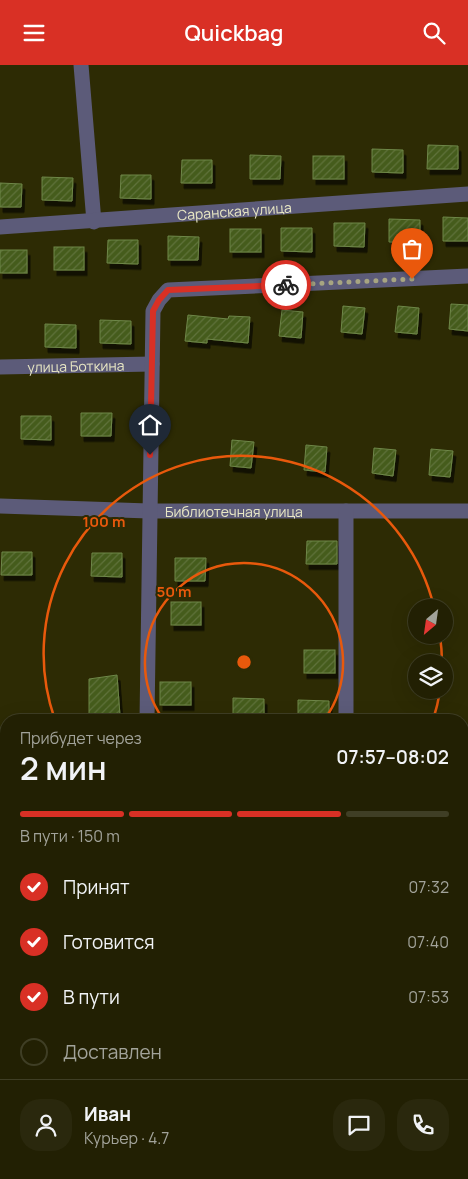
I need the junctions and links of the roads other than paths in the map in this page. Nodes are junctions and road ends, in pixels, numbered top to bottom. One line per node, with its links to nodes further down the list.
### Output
1 (81, 65): 3 (street)
2 (468, 194): 3 (street, Саранская улица)
3 (94, 222): 4 (street, Саранская улица)
4 (0, 227)
5 (468, 276): 6 (street)
6 (152, 363): 7 (street, улица Боткина); 9 (street)
7 (0, 367)
8 (0, 506): 9 (street, Библиотечная улица)
9 (149, 511): 10 (street, Библиотечная улица); 12 (street)
10 (346, 511): 11 (street, Библиотечная улица); 13 (street)
11 (468, 511)
12 (147, 714)
13 (346, 714)

